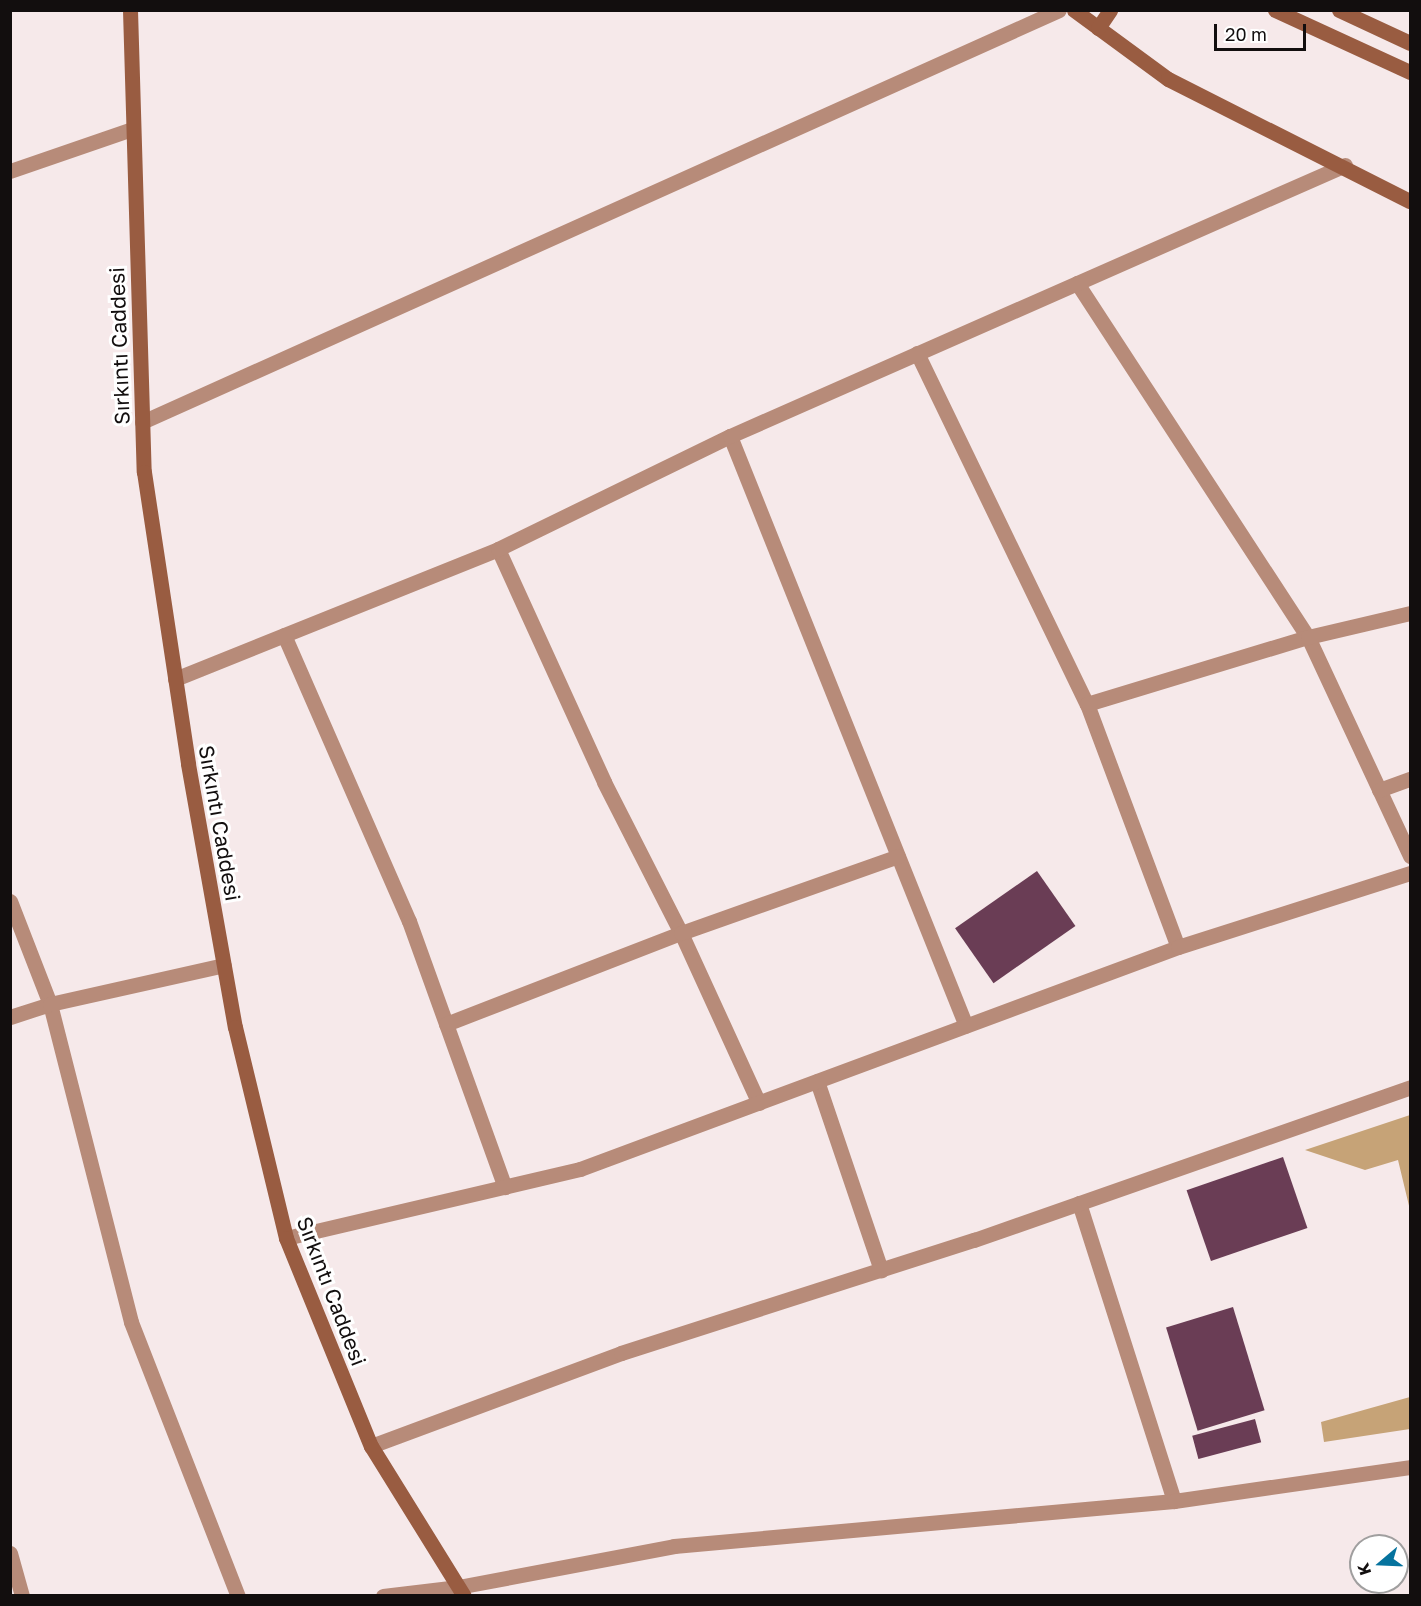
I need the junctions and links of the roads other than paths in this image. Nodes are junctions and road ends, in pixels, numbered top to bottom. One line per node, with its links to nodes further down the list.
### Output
1 (130, 10): 10 (street, Sırkıntı Caddesi)
2 (1059, 10): 16 (street)
3 (1074, 10): 7 (street)
4 (1110, 10): 7 (street)
5 (1275, 10): 9 (street)
6 (1339, 10): 8 (street)
7 (1098, 28): 11 (street)
8 (1410, 43)
9 (1410, 72)
10 (132, 129): 12 (street); 16 (street, Sırkıntı Caddesi)
11 (1345, 165): 13 (street); 14 (street)
12 (10, 171)
13 (1410, 201)
14 (1077, 283): 15 (street); 21 (street)
15 (917, 353): 17 (street); 23 (street)
16 (142, 422): 22 (street, Sırkıntı Caddesi)
17 (730, 435): 18 (street); 26 (street)
18 (498, 549): 20 (street); 30 (street)
19 (1410, 613): 21 (street)
20 (284, 635): 22 (street); 35 (street)
21 (1308, 637): 23 (street); 25 (street)
22 (175, 679): 32 (street, Sırkıntı Caddesi)
23 (1087, 704): 31 (street)
24 (1410, 779): 25 (street)
25 (1379, 790): 27 (street)
26 (898, 856): 30 (street); 36 (street)
27 (1410, 856)
28 (1410, 873): 31 (street)
29 (10, 901): 33 (street)
30 (681, 933): 35 (street); 39 (street)
31 (1178, 947): 36 (street)
32 (224, 965): 33 (street); 42 (street, Sırkıntı Caddesi)
33 (50, 1004): 34 (street); 50 (street)
34 (10, 1017)
35 (446, 1024): 40 (street)
36 (966, 1026): 37 (street)
37 (817, 1081): 39 (street); 43 (street)
38 (1410, 1087): 41 (street)
39 (759, 1103): 40 (street)
40 (505, 1187): 42 (street)
41 (1079, 1203): 43 (street); 46 (street)
42 (286, 1238): 44 (street, Sırkıntı Caddesi)
43 (881, 1270): 44 (street)
44 (371, 1446): 48 (street, Sırkıntı Caddesi)
45 (1410, 1467): 46 (street)
46 (1174, 1501): 48 (street)
47 (10, 1553): 49 (street)
48 (461, 1591): 51 (street)
49 (22, 1596)
50 (238, 1596)
51 (383, 1596)

